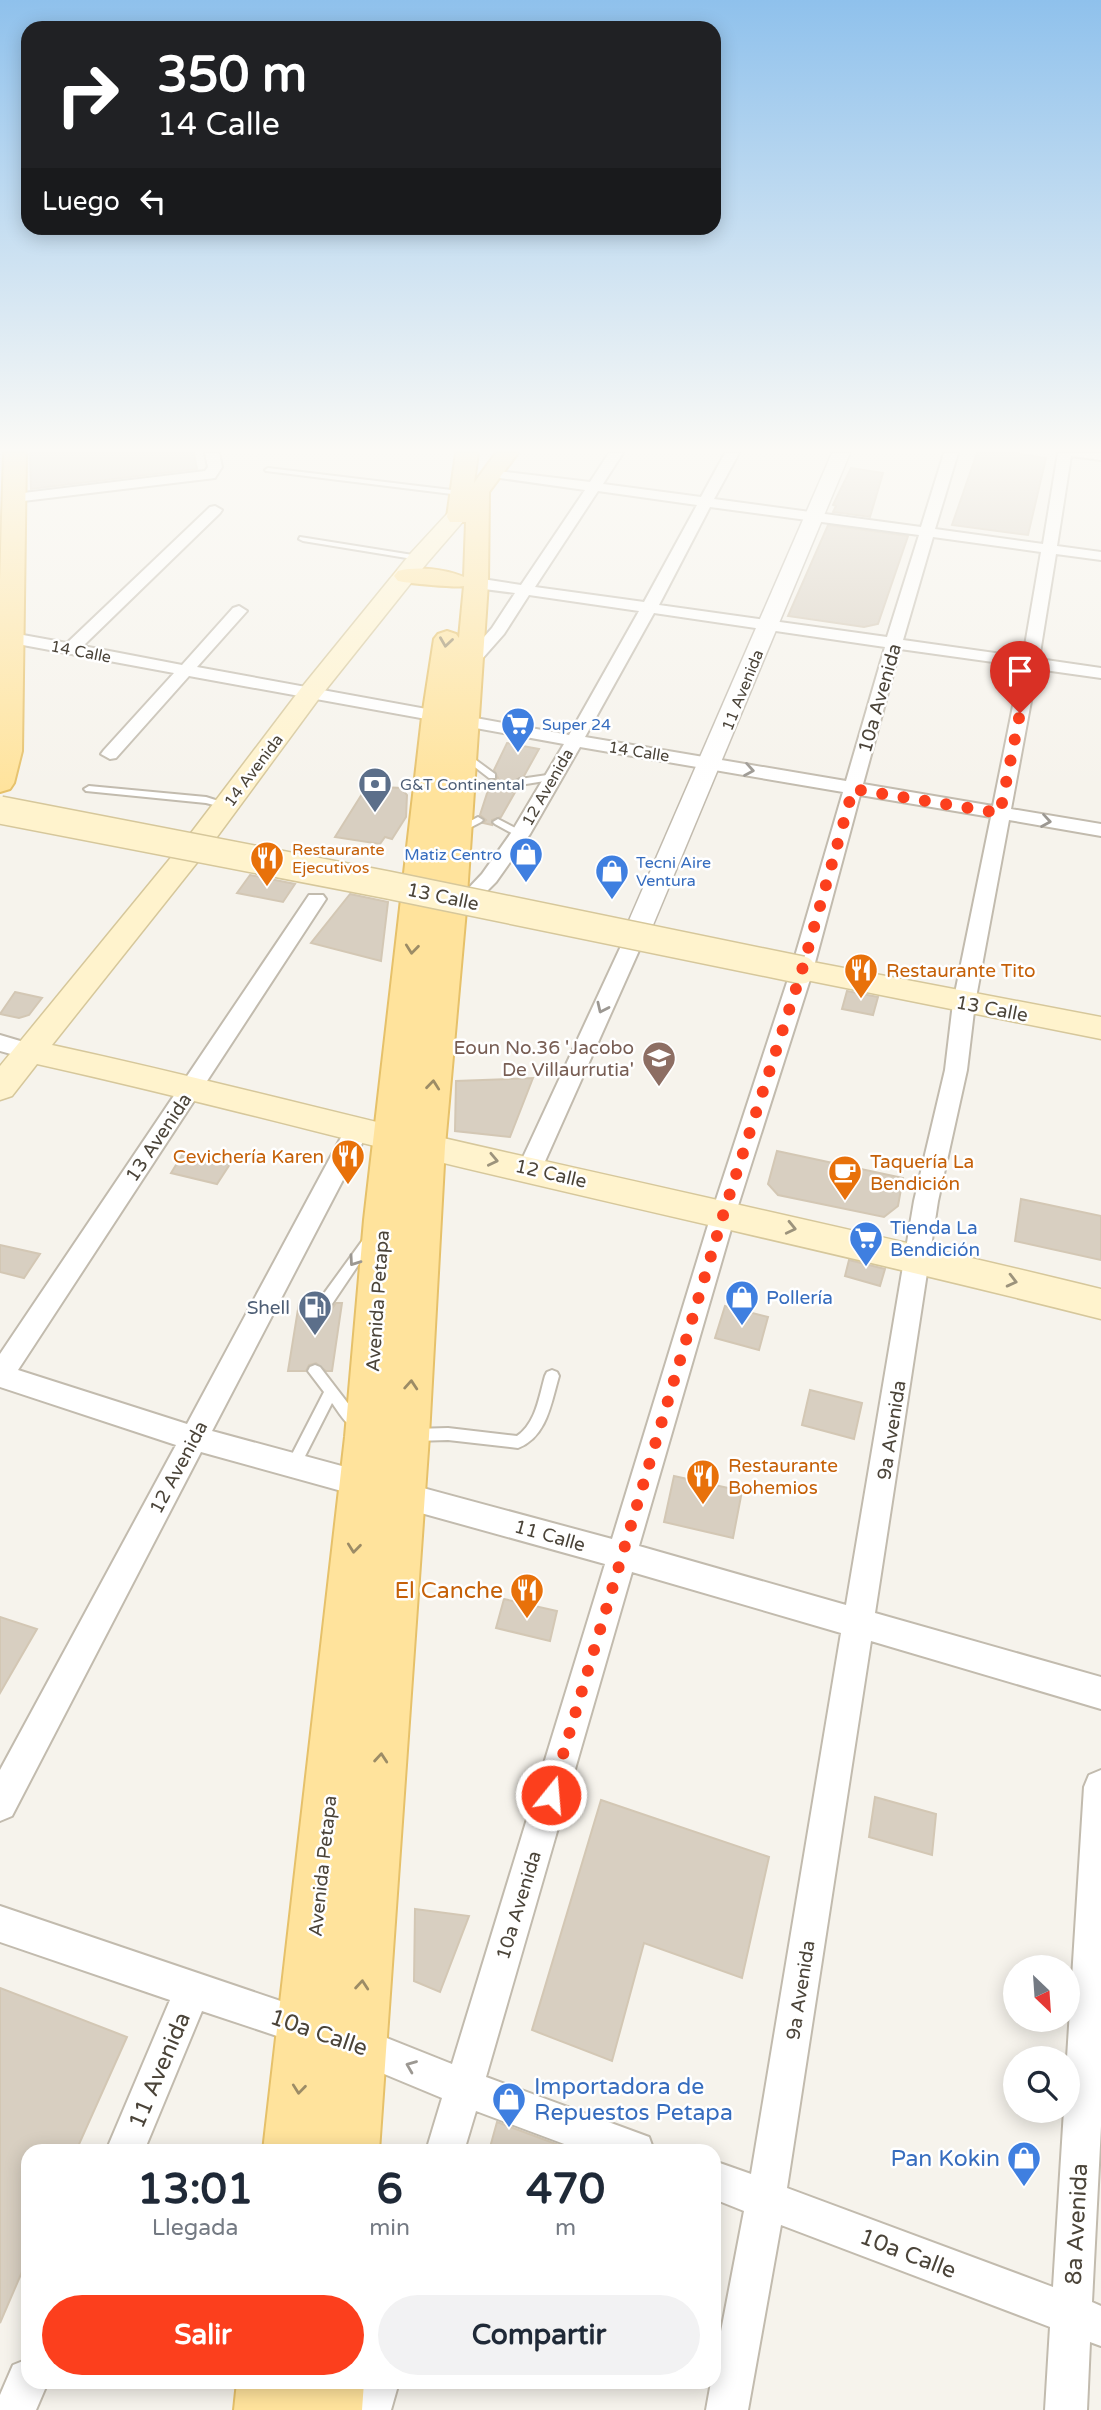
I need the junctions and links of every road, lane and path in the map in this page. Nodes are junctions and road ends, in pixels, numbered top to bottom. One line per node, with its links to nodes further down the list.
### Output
1 (14, 565): 16 (main road)
2 (158, 565): 18 (street)
3 (406, 565): 10 (lane)
4 (467, 565): 11 (main road, Avenida Petapa)
5 (541, 565): 12 (street)
6 (672, 565): 13 (street, 12 Avenida)
7 (793, 565): 15 (street, 11 Avenida)
8 (918, 565): 17 (street, 10a Avenida)
9 (1047, 565): 19 (street, 9a Avenida)
10 (412, 567): 11 (main road); 23 (main road, 14 Avenida)
11 (466, 582): 12 (street); 20 (main road, Avenida Petapa); 25 (main road, Avenida Petapa, one-way to 25)
12 (525, 590): 13 (street); 20 (street)
13 (649, 608): 15 (street); 24 (street, 12 Avenida)
14 (239, 611): 21 (street)
15 (767, 625): 17 (street); 27 (street, 11 Avenida)
16 (12, 638): 18 (street, 14 Calle); 29 (main road)
17 (895, 644): 19 (street); 32 (street, 10a Avenida)
18 (71, 649): 21 (street, 14 Calle)
19 (1030, 663): 22 (street); 35 (street, 9a Avenida)
20 (468, 664): 25 (main road, Avenida Petapa)
21 (185, 670): 23 (street, 14 Calle); 26 (street)
22 (1101, 673)
23 (311, 692): 25 (street, 14 Calle); 33 (main road, 14 Avenida)
24 (574, 741): 25 (street, 14 Calle); 27 (street, 14 Calle); 28 (street, 12 Avenida)
25 (463, 742): 41 (main road, Avenida Petapa); 41 (main road, Avenida Petapa)
26 (110, 754)
27 (713, 764): 32 (street, 14 Calle, one-way to 32); 43 (street, 11 Avenida)
28 (554, 777): 30 (lane); 39 (street, 12 Avenida)
29 (1, 778): 40 (street)
30 (520, 782)
31 (89, 789): 33 (lane)
32 (853, 789): 35 (street, 14 Calle); 44 (street, 10a Avenida)
33 (226, 805): 40 (main road, 14 Avenida)
34 (0, 810): 44 (main road, 13 Calle, bridge)
35 (1000, 813): 38 (street, 14 Calle, one-way to 38); 45 (street, 9a Avenida)
36 (0, 820): 40 (street)
37 (498, 822): 39 (lane)
38 (1101, 830)
39 (520, 834): 41 (street, 12 Avenida)
40 (193, 847): 41 (street); 47 (main road, 14 Avenida)
41 (442, 894): 43 (street, 13 Calle); 43 (street, 13 Calle); 50 (main road, Avenida Petapa)
42 (316, 898): 48 (street, 13 Avenida)
43 (636, 936): 44 (street, 13 Calle); 51 (street, 11 Avenida, one-way to 51)
44 (802, 970): 45 (main road, 13 Calle); 52 (street, 10a Avenida)
45 (964, 1003): 46 (main road, 13 Calle); 54 (street, 9a Avenida)
46 (1101, 1028)
47 (14, 1047): 48 (main road, 12 Calle); 49 (main road, 14 Avenida)
48 (191, 1087): 50 (main road, 12 Calle); 58 (street, 13 Avenida)
49 (0, 1088)
50 (392, 1138): 51 (main road, 12 Calle, one-way to 51); 53 (main road, Avenida Petapa); 61 (main road, Avenida Petapa, one-way to 50); 62 (street, 12 Avenida)
51 (530, 1168): 52 (main road, 12 Calle)
52 (724, 1212): 54 (main road, 12 Calle, one-way to 54); 65 (street, 10a Avenida)
53 (383, 1220): 55 (lane, one-way to 55); 61 (main road, Avenida Petapa)
54 (918, 1258): 56 (main road, 12 Calle, one-way to 56); 66 (street, 9a Avenida)
55 (325, 1303)
56 (1101, 1304)
57 (315, 1371): 60 (lane)
58 (0, 1376): 62 (street, 11 Calle)
59 (552, 1376): 61 (lane)
60 (331, 1391): 61 (lane); 63 (lane)
61 (387, 1436): 64 (main road, Avenida Petapa)
62 (193, 1438): 63 (street, 11 Calle); 69 (street, 12 Avenida)
63 (293, 1466): 64 (street, 11 Calle)
64 (382, 1489): 65 (street, 11 Calle); 72 (main road, Avenida Petapa)
65 (622, 1555): 66 (street, 11 Calle); 73 (street, 10a Avenida)
66 (860, 1624): 67 (street, 11 Calle); 80 (street, 9a Avenida)
67 (1101, 1693)
68 (1101, 1787): 81 (street, 8a Avenida)
69 (0, 1804)
70 (0, 1924): 71 (street, 10a Calle)
71 (193, 1989): 72 (street, 10a Calle); 74 (street, 11 Avenida)
72 (331, 2036): 73 (street, 10a Calle, one-way to 72); 75 (main road, Avenida Petapa, one-way to 75); 76 (main road, Avenida Petapa)
73 (464, 2088): 77 (street, 10a Avenida); 78 (street, 10a Calle)
74 (128, 2144)
75 (295, 2144)
76 (348, 2144)
77 (447, 2144)
78 (616, 2144)
79 (721, 2183): 80 (street, 10a Calle)
80 (766, 2199): 81 (street, 10a Calle); 90 (street, 9a Avenida)
81 (1086, 2320): 91 (street, 8a Avenida)
82 (24, 2389): 86 (street)
83 (269, 2389): 87 (main road)
84 (330, 2389): 88 (main road)
85 (376, 2389): 89 (street)
86 (15, 2410)
87 (267, 2410)
88 (329, 2410)
89 (370, 2410)
90 (727, 2410)
91 (1066, 2410)

